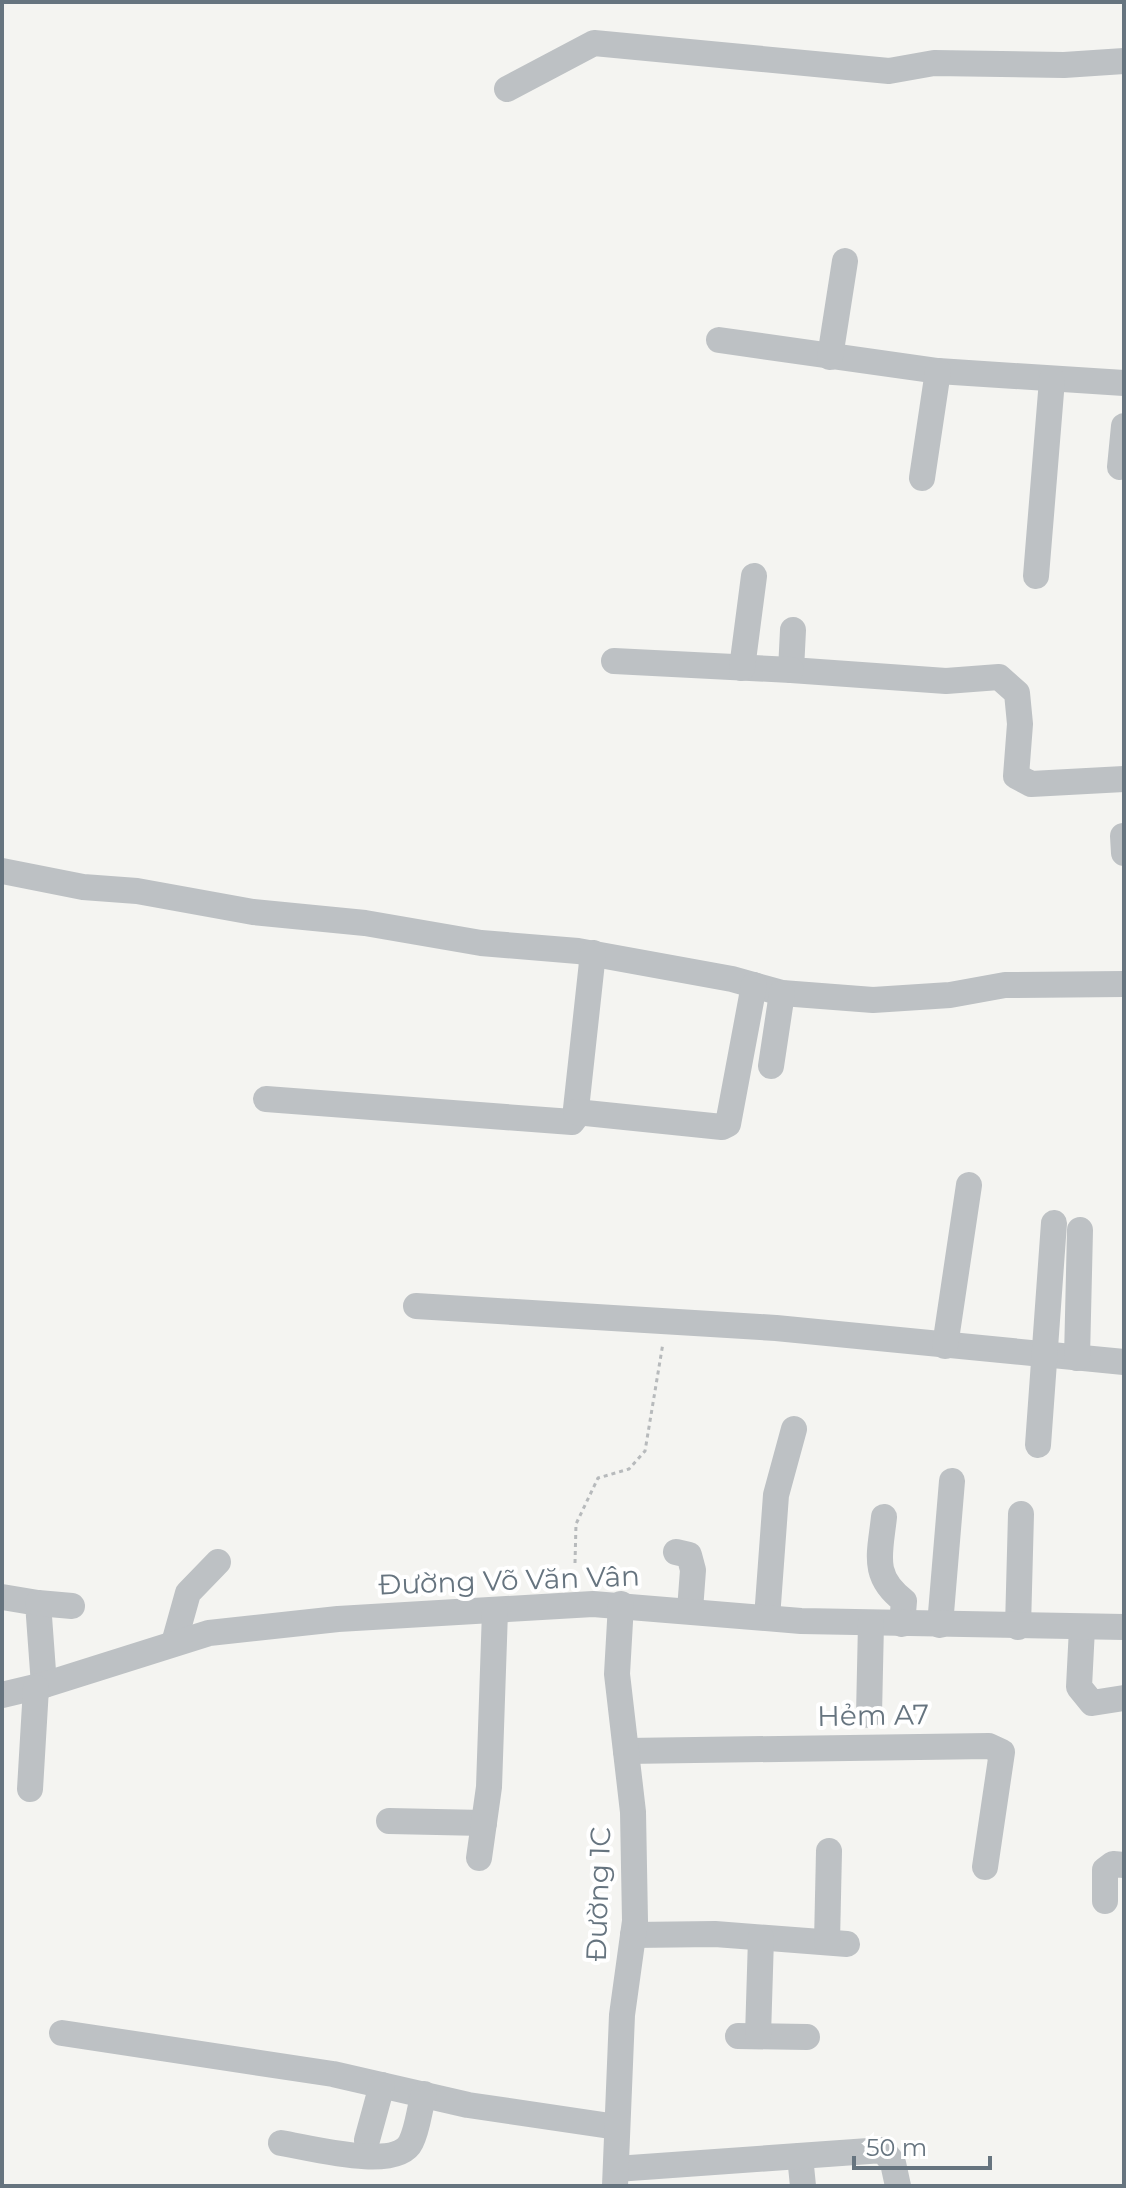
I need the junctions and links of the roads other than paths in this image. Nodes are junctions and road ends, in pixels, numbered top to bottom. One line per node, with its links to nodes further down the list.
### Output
1 (1124, 61): 2 (street)
2 (507, 89)
3 (845, 261): 5 (street)
4 (719, 340): 5 (street)
5 (830, 357): 6 (street)
6 (938, 371): 7 (street); 11 (street)
7 (1052, 380): 8 (street); 13 (street)
8 (1124, 383)
9 (1124, 426): 10 (street)
10 (1120, 467)
11 (922, 478)
12 (754, 576): 16 (street)
13 (1036, 576)
14 (793, 630): 17 (street)
15 (614, 661): 16 (street)
16 (742, 668): 17 (street)
17 (791, 670): 18 (street)
18 (1124, 779)
19 (1123, 836): 20 (street)
20 (1124, 853)
21 (2, 871): 22 (street)
22 (593, 953): 24 (street); 28 (street)
23 (1124, 984): 25 (street)
24 (754, 985): 25 (street); 28 (street)
25 (782, 993): 26 (street)
26 (771, 1066)
27 (266, 1099): 28 (street)
28 (576, 1112)
29 (969, 1185): 33 (street)
30 (1054, 1223): 34 (street)
31 (1080, 1230): 35 (street)
32 (416, 1306): 33 (street)
33 (945, 1346): 34 (street)
34 (1045, 1355): 35 (street); 38 (street)
35 (1077, 1358): 36 (street)
36 (1124, 1362)
37 (794, 1429): 50 (street)
38 (1038, 1445)
39 (952, 1481): 53 (street)
40 (1021, 1514): 54 (street)
41 (884, 1517): 52 (street)
42 (676, 1552): 48 (street)
43 (218, 1562): 57 (street)
44 (2, 1597): 45 (street)
45 (38, 1603): 47 (street); 58 (street)
46 (621, 1604): 48 (street, Đường Võ Văn Vân); 49 (street, Đường Võ Văn Vân); 62 (street, Đường 1C)
47 (72, 1606)
48 (690, 1610): 50 (street, Đường Võ Văn Vân)
49 (495, 1611): 57 (street, Đường Võ Văn Vân); 65 (street)
50 (767, 1618): 51 (street, Đường Võ Văn Vân)
51 (871, 1623): 52 (street, Đường Võ Văn Vân); 61 (street)
52 (902, 1624): 53 (street, Đường Võ Văn Vân)
53 (940, 1625): 54 (street, Đường Võ Văn Vân)
54 (1018, 1627): 56 (street, Đường Võ Văn Vân)
55 (1124, 1627): 56 (street, Đường Võ Văn Vân)
56 (1082, 1628): 60 (street)
57 (174, 1643): 58 (street, Đường Võ Văn Vân)
58 (40, 1686): 59 (street, Đường Võ Văn Vân); 63 (street)
59 (2, 1695)
60 (1124, 1698)
61 (869, 1715)
62 (626, 1751): 69 (street, Hẻm A7); 71 (street, Đường 1C)
63 (30, 1789)
64 (389, 1821): 65 (street)
65 (484, 1823): 67 (street)
66 (829, 1851): 72 (street)
67 (479, 1858)
68 (1124, 1865): 70 (street)
69 (985, 1867)
70 (1105, 1901)
71 (633, 1935): 72 (street); 77 (street, Đường 1C)
72 (761, 1938): 74 (street)
73 (62, 2033): 75 (street)
74 (807, 2037)
75 (382, 2085): 76 (street); 78 (street)
76 (424, 2094): 77 (street); 79 (street)
77 (617, 2127): 81 (street, Đường 1C)
78 (367, 2140)
79 (281, 2143)
80 (800, 2156): 81 (street); 82 (street); 83 (street)
81 (615, 2178)
82 (803, 2186)
83 (898, 2186)

